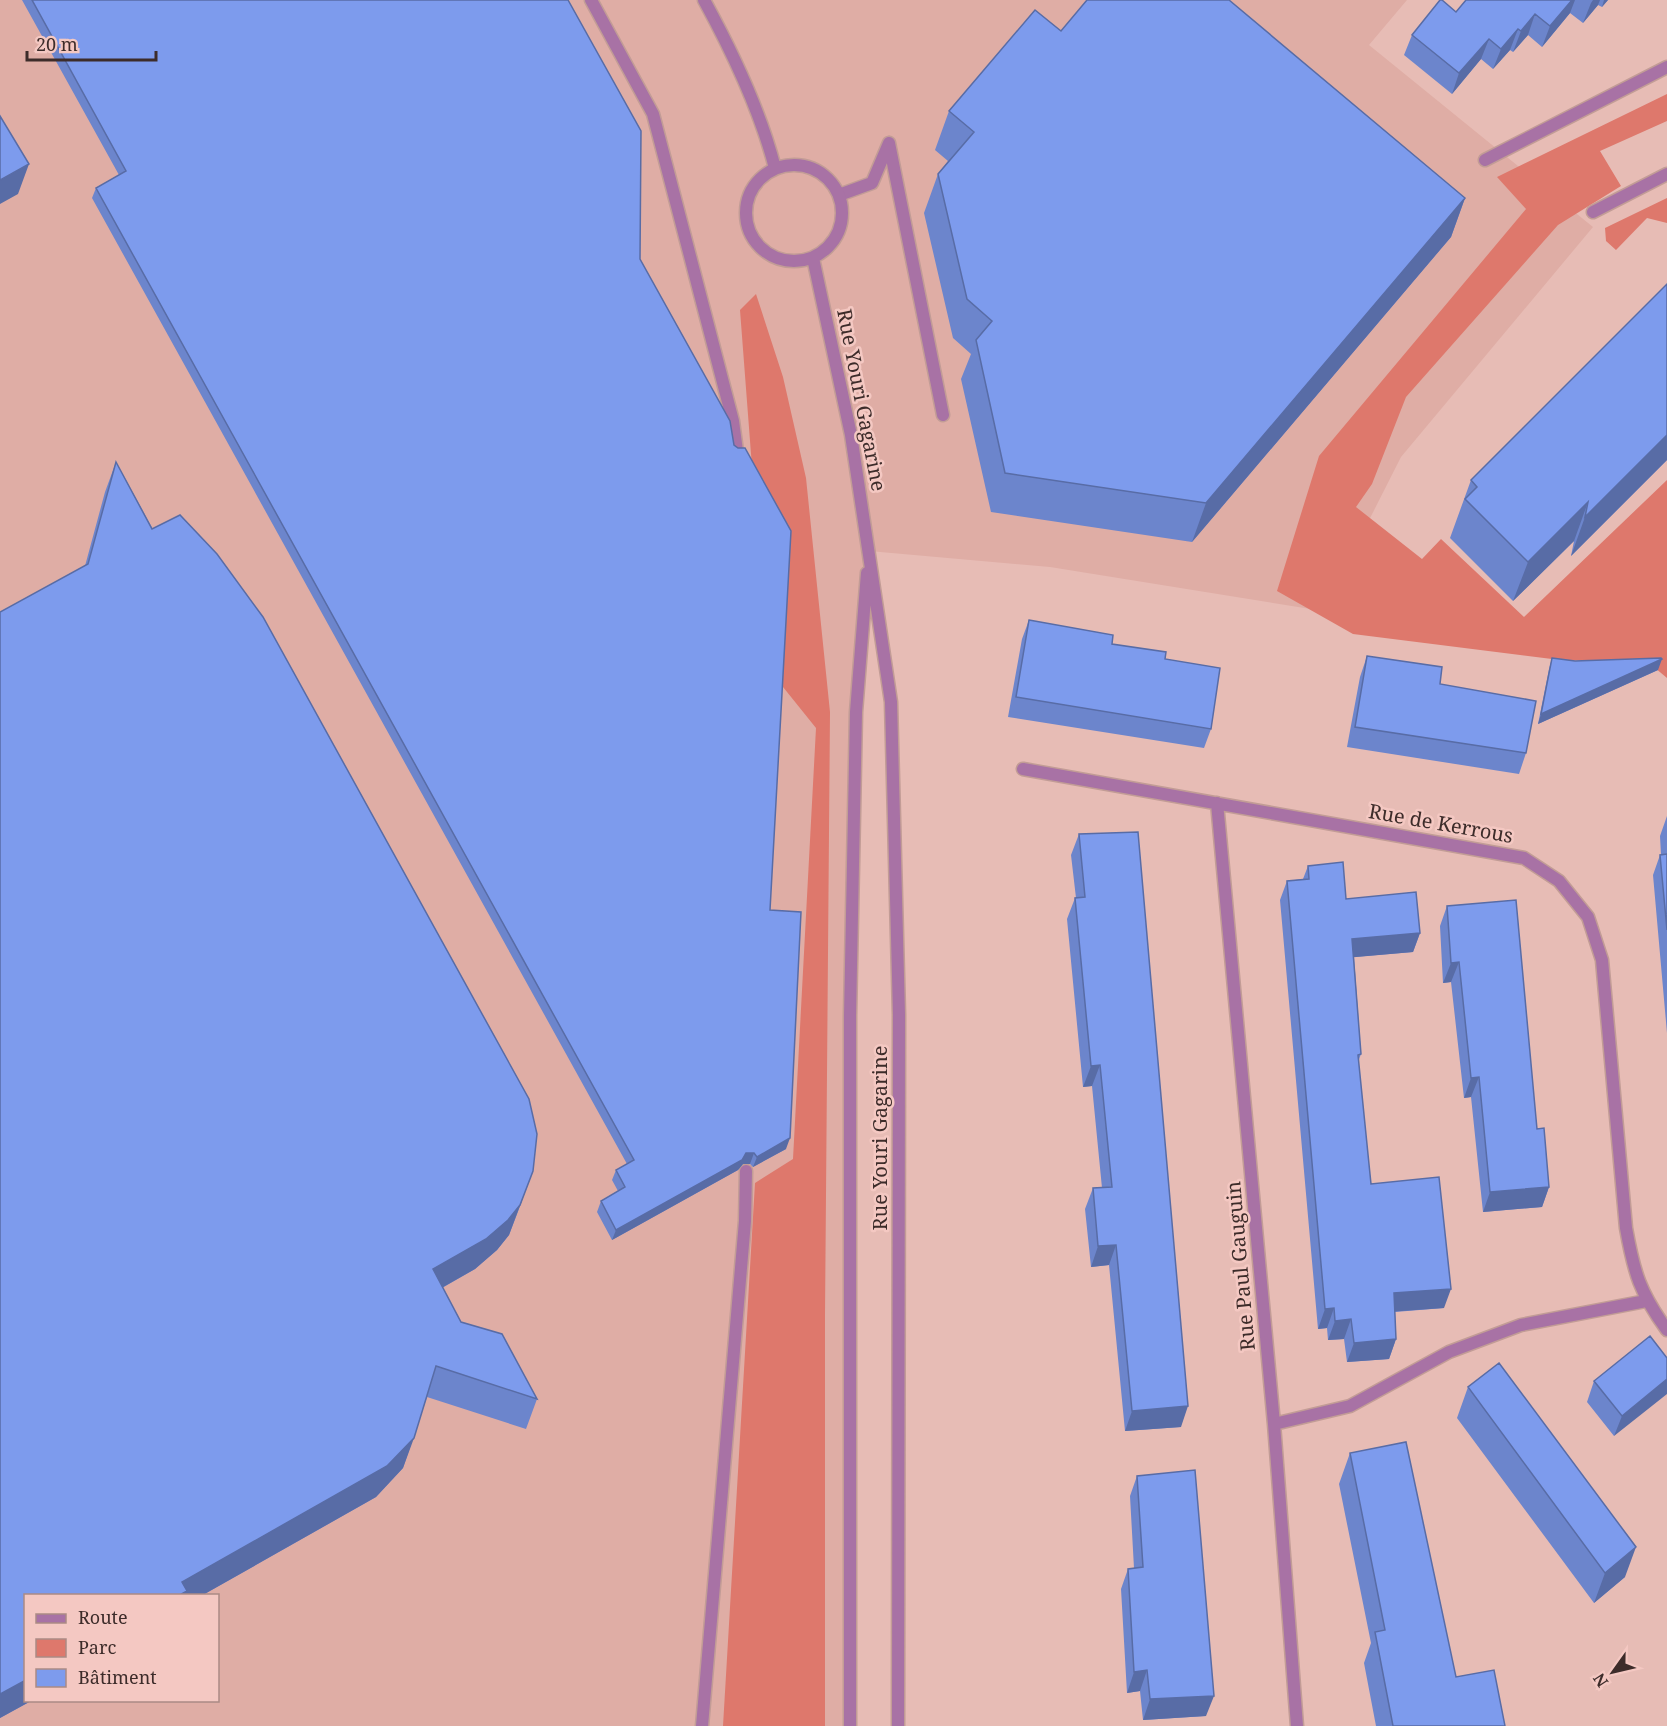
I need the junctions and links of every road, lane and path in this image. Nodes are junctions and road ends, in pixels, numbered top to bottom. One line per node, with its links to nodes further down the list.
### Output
1 (591, 0): 11 (street)
2 (704, 0): 5 (street)
3 (1667, 67): 4 (street)
4 (1485, 160)
5 (775, 168): 7 (street); 9 (street)
6 (1667, 174): 8 (street)
7 (839, 195): 9 (street); 10 (street)
8 (1593, 213)
9 (813, 258): 12 (street, Rue Youri Gagarine)
10 (944, 415)
11 (737, 451)
12 (868, 551): 20 (street, Rue Youri Gagarine); 21 (street, Rue Youri Gagarine)
13 (1023, 769): 14 (street, Rue de Kerrous)
14 (1217, 803): 16 (street, Rue de Kerrous); 18 (street, Rue Paul Gauguin)
15 (746, 1171): 19 (street)
16 (1646, 1301): 17 (street, Rue de Kerrous); 18 (street)
17 (1667, 1330)
18 (1274, 1424): 22 (street, Rue Paul Gauguin)
19 (702, 1726)
20 (850, 1726)
21 (898, 1726)
22 (1297, 1726)

